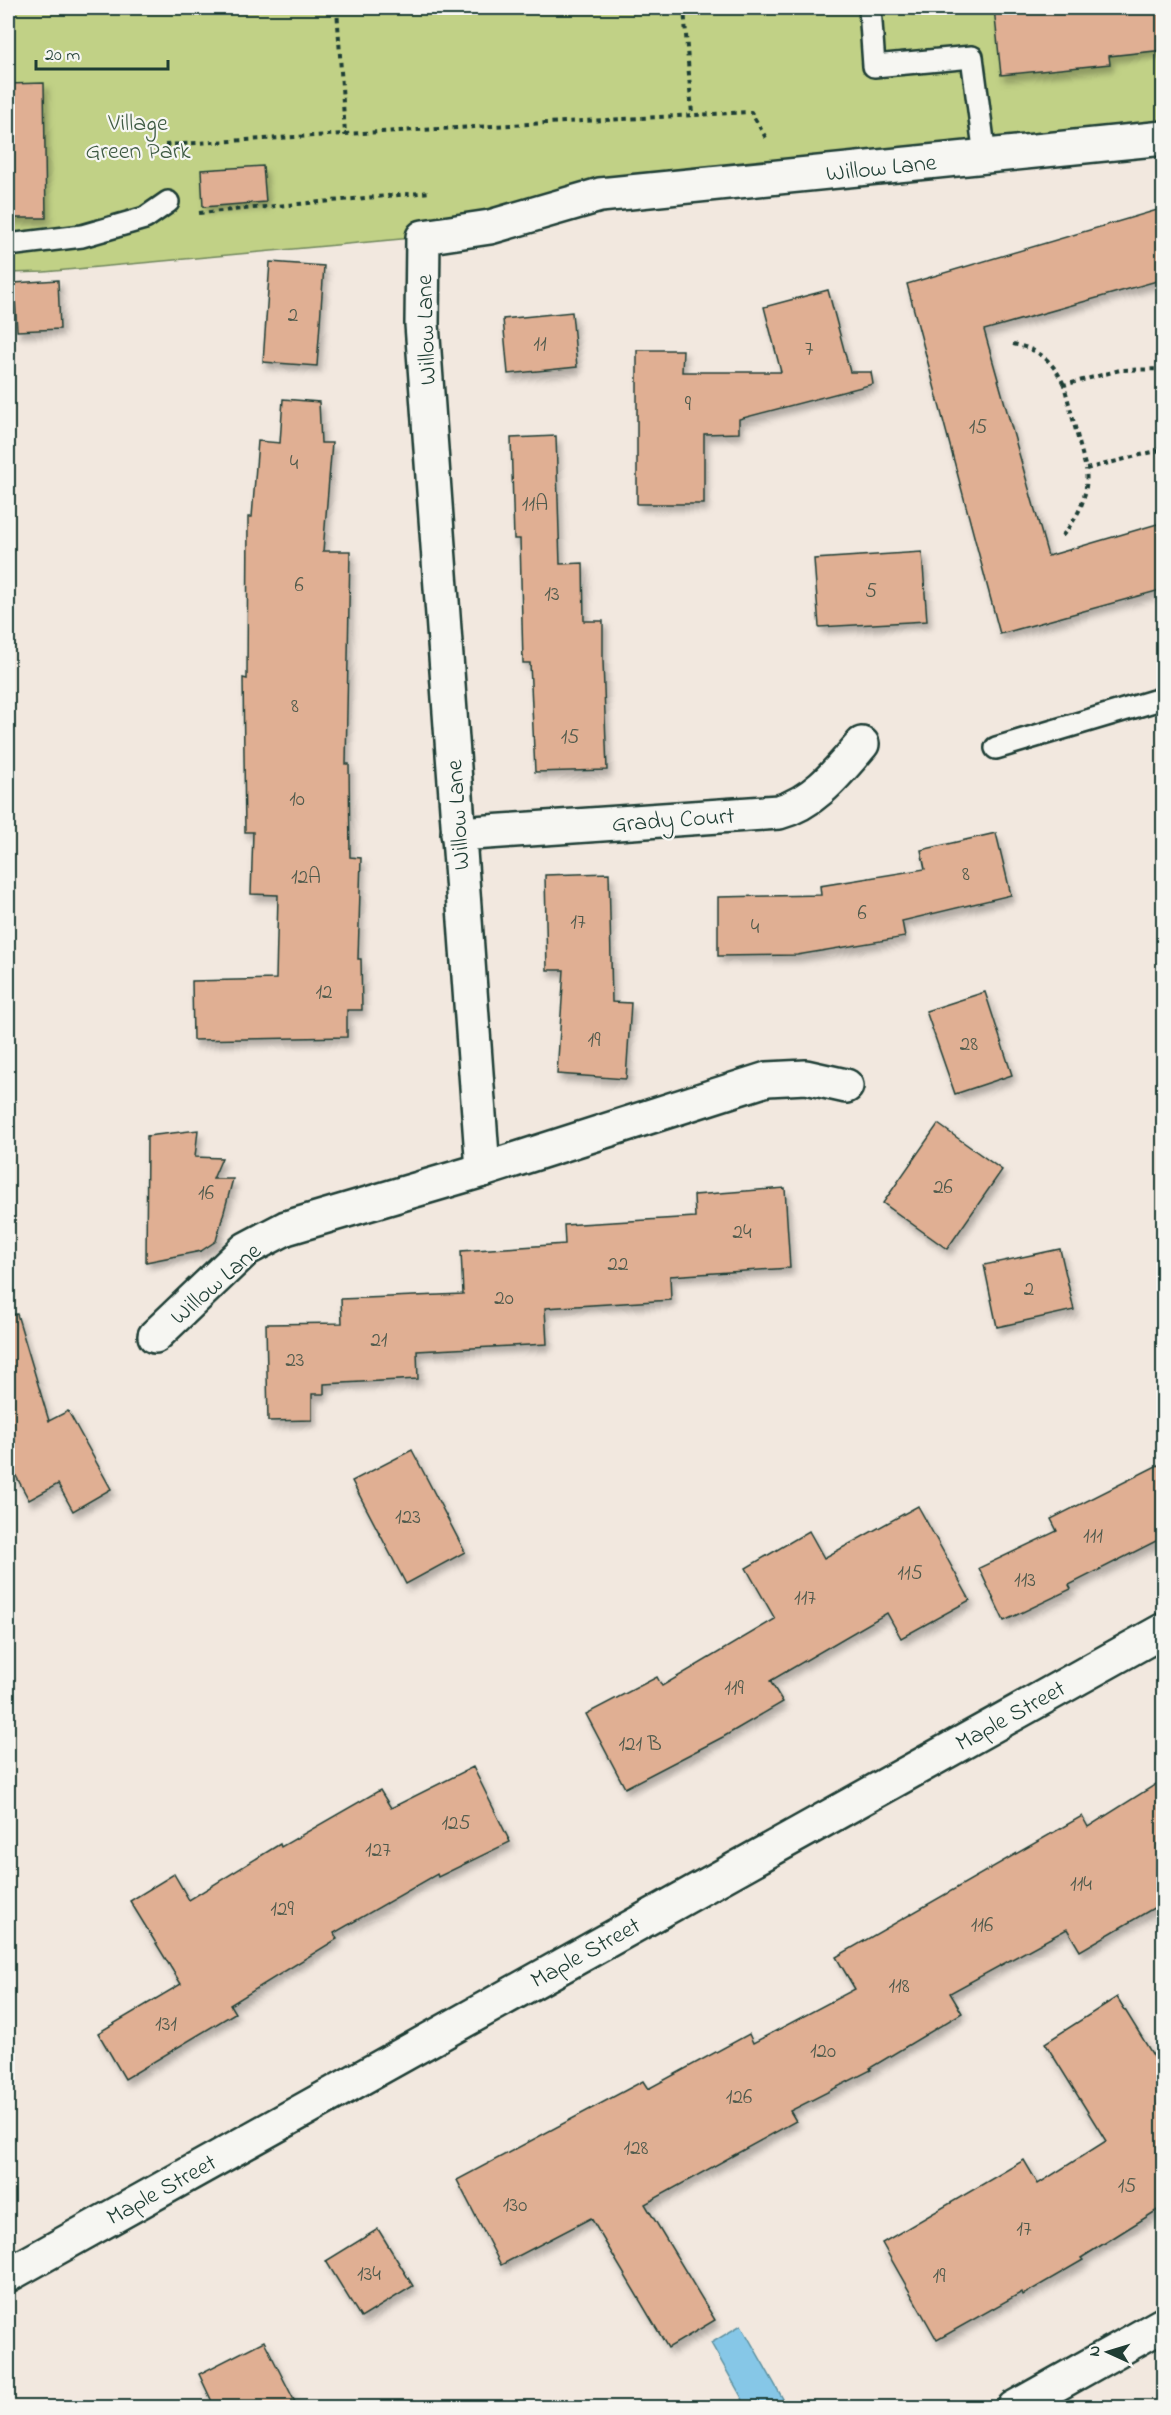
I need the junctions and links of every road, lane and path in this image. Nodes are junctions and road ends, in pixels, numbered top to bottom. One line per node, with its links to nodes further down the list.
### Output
1 (337, 8): 5 (path)
2 (684, 8): 4 (path)
3 (870, 8): 8 (lane)
4 (692, 115): 5 (path); 9 (path)
5 (345, 134): 7 (path)
6 (1164, 138): 8 (street, Willow Lane)
7 (165, 145)
8 (985, 156): 9 (street, Willow Lane)
9 (788, 176): 23 (street, Willow Lane)
10 (437, 192): 12 (path)
11 (168, 202): 12 (lane)
12 (145, 218): 13 (lane)
13 (8, 245)
14 (1013, 344): 16 (path)
15 (1164, 369): 16 (path)
16 (1064, 385): 18 (path)
17 (1164, 449): 18 (path)
18 (1086, 469): 19 (path)
19 (1062, 536)
20 (1164, 698): 22 (lane)
21 (862, 744): 23 (street, Grady Court)
22 (996, 748)
23 (458, 834): 25 (street, Willow Lane)
24 (846, 1086): 25 (street, Willow Lane)
25 (483, 1170): 26 (street, Willow Lane)
26 (155, 1336)
27 (1164, 1630): 28 (street, Maple Street)
28 (8, 2275)
29 (1164, 2324): 30 (street)
30 (1014, 2408)

